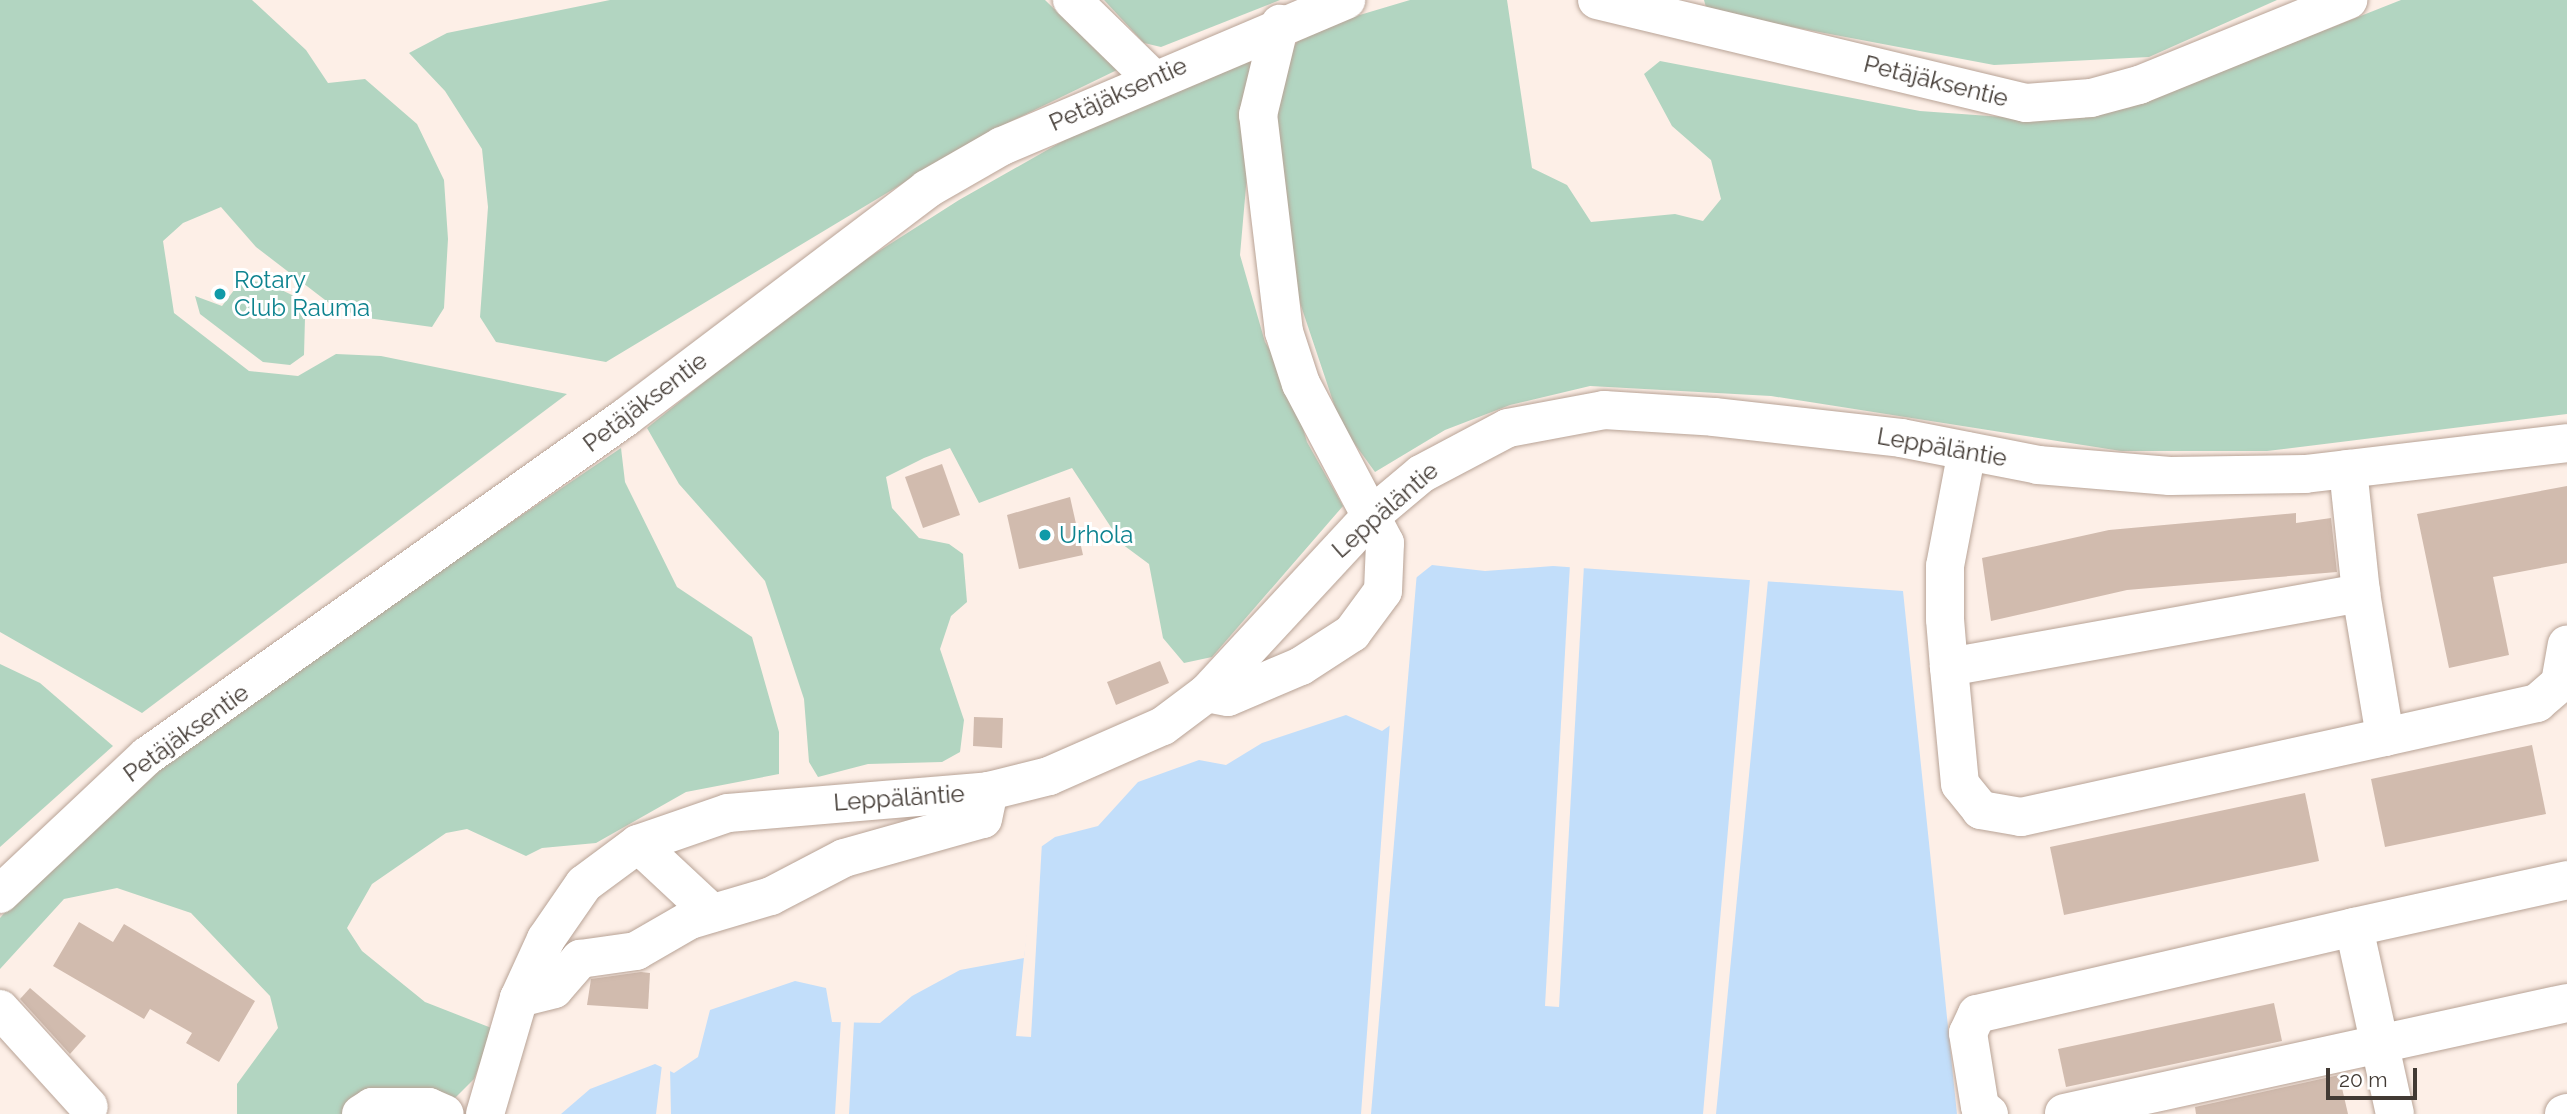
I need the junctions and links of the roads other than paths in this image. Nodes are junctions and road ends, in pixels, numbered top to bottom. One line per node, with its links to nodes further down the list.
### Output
1 (1072, 0): 7 (street)
2 (1346, 0): 6 (street, Petäjäksentie)
3 (1597, 0): 5 (street, Petäjäksentie)
4 (2348, 0): 5 (street, Petäjäksentie)
5 (1667, 8)
6 (1280, 24): 7 (street, Petäjäksentie); 11 (street)
7 (1152, 78): 20 (street, Petäjäksentie)
8 (2567, 443): 10 (street, Leppäläntie)
9 (1967, 451): 10 (street, Leppäläntie); 11 (street, Leppäläntie); 14 (street)
10 (2348, 470): 12 (street)
11 (1371, 516): 15 (street, Leppäläntie); 15 (street)
12 (2361, 593): 14 (street); 16 (street)
13 (2567, 645): 16 (street)
14 (1949, 667): 16 (street)
15 (1207, 692): 17 (street, Leppäläntie)
16 (2385, 737)
17 (989, 791): 18 (street, Leppäläntie); 21 (street)
18 (638, 844): 21 (street); 23 (street, Leppäläntie)
19 (2567, 880): 22 (street)
20 (0, 894)
21 (712, 913): 23 (street)
22 (2354, 927): 26 (street); 31 (street)
23 (519, 998): 30 (street, Leppäläntie)
24 (2567, 1003): 26 (street)
25 (0, 1009): 27 (street)
26 (2379, 1042): 32 (street); 33 (street)
27 (89, 1107)
28 (361, 1114): 29 (street)
29 (446, 1114)
30 (485, 1114)
31 (1989, 1114)
32 (2062, 1114)
33 (2395, 1114)

